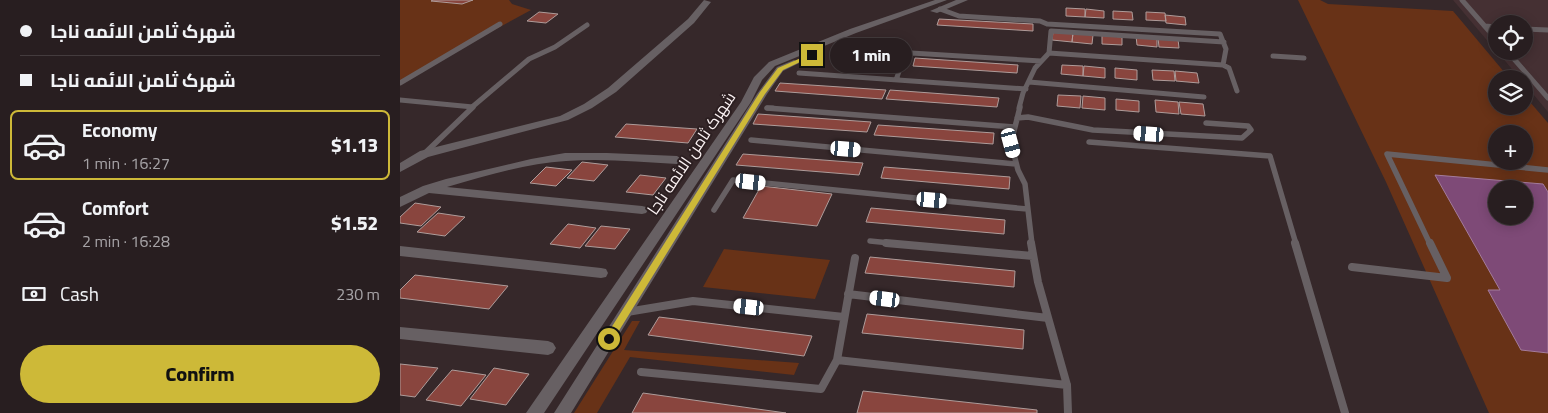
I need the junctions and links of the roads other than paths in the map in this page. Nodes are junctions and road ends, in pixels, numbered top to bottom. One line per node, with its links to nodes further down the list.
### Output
1 (964, 0): 4 (street, شهرک ثامن الائمه ناجا)
2 (1462, 0): 7 (lane)
3 (707, 1): 35 (street)
4 (938, 4): 12 (lane); 28 (street, شهرک ثامن الائمه ناجا)
5 (500, 24): 22 (lane)
6 (587, 25): 29 (lane)
7 (1485, 26): 8 (lane); 10 (lane)
8 (1488, 26)
9 (1533, 29): 11 (lane)
10 (1488, 30)
11 (1548, 30)
12 (1224, 42): 13 (lane); 18 (lane)
13 (1049, 52): 17 (lane); 18 (lane)
14 (1273, 56): 15 (lane)
15 (1304, 58)
16 (1515, 60): 26 (lane)
17 (1042, 61): 20 (lane); 21 (lane)
18 (1223, 65): 24 (lane)
19 (799, 73): 20 (lane)
20 (896, 80): 23 (lane)
21 (1029, 82): 23 (lane); 25 (lane)
22 (400, 83)
23 (1026, 89): 30 (lane)
24 (1237, 91)
25 (1204, 97)
26 (1548, 98)
27 (400, 100): 29 (lane)
28 (758, 101): 32 (lane); 41 (street, شهرک ثامن الائمه ناجا); 42 (street, شهرک ثامن الائمه ناجا)
29 (473, 107): 35 (lane)
30 (1016, 118): 31 (lane); 32 (lane)
31 (1206, 123)
32 (1014, 127): 37 (lane)
33 (751, 140): 37 (lane)
34 (1089, 142): 65 (lane)
35 (424, 154): 38 (street)
36 (677, 160): 40 (street)
37 (1016, 164): 44 (lane)
38 (400, 168)
39 (1548, 170): 51 (lane)
40 (428, 190): 43 (street); 45 (street)
41 (680, 199): 42 (street); 62 (street, شهرک ثامن الائمه ناجا)
42 (695, 201): 54 (street, شهرک ثامن الائمه ناجا)
43 (400, 203)
44 (1027, 209): 46 (lane); 49 (lane)
45 (642, 210)
46 (714, 210)
47 (870, 241): 49 (lane)
48 (400, 251): 52 (street)
49 (1033, 256): 56 (lane)
50 (855, 258): 53 (lane)
51 (1352, 267)
52 (601, 273)
53 (848, 294): 55 (lane); 56 (lane)
54 (626, 312): 55 (lane); 63 (street, شهرک ثامن الائمه ناجا)
55 (844, 318): 59 (lane)
56 (1048, 318): 61 (lane)
57 (400, 333): 58 (street)
58 (548, 348)
59 (837, 360): 60 (lane); 61 (lane)
60 (641, 372)
61 (1066, 385): 64 (lane)
62 (534, 413)
63 (562, 413)
64 (1068, 413)
65 (1345, 413)

